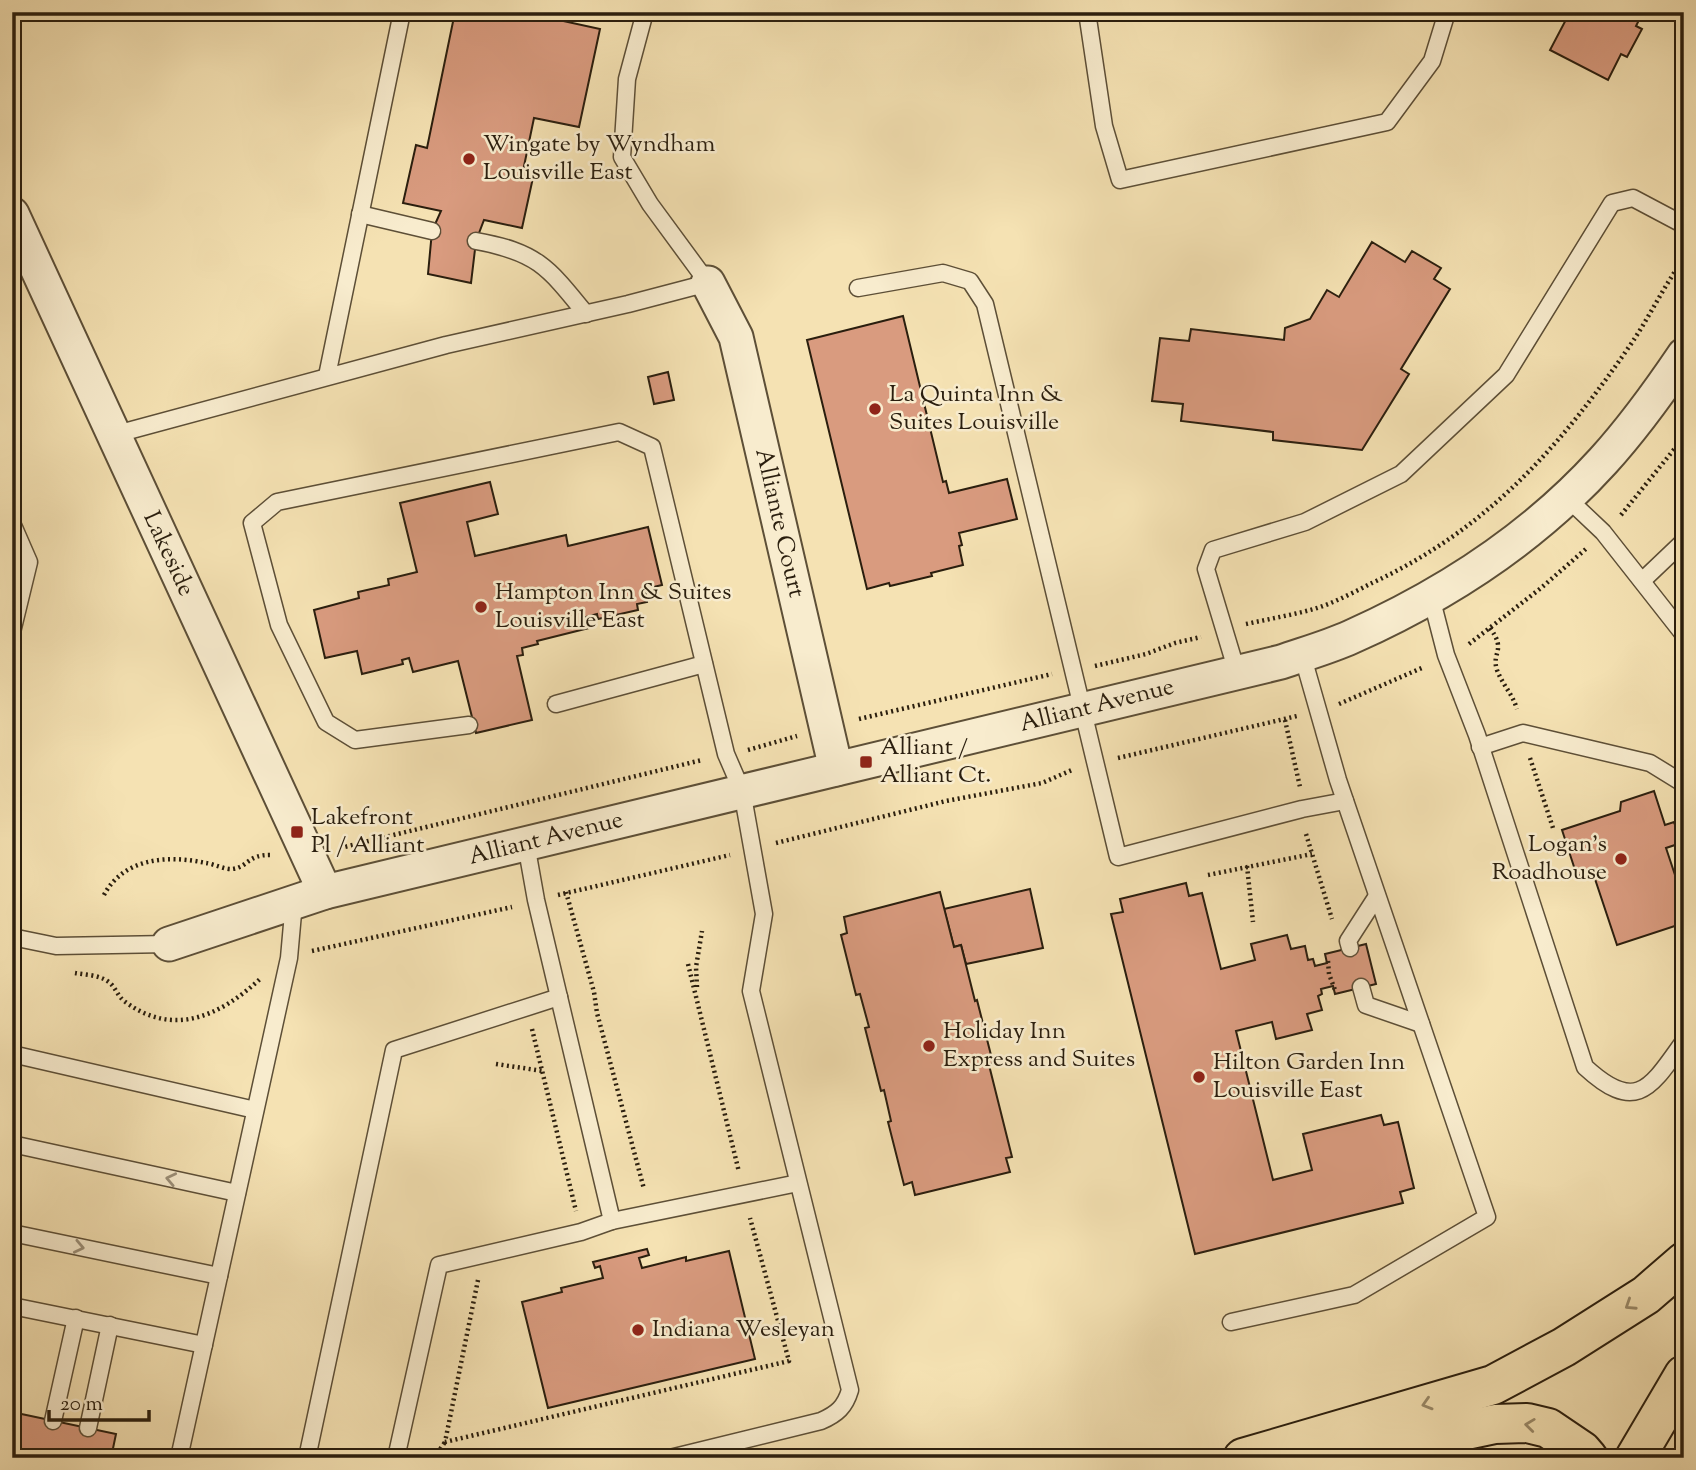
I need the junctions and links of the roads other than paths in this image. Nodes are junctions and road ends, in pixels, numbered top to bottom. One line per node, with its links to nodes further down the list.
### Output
1 (402, 12): 6 (lane)
2 (645, 12): 10 (lane)
3 (1087, 12): 4 (lane)
4 (1447, 12)
5 (12, 214): 15 (street, Lakeside)
6 (360, 214): 8 (lane); 14 (lane)
7 (1684, 225): 26 (lane)
8 (432, 230)
9 (476, 242): 12 (lane)
10 (708, 283): 12 (lane); 31 (street, Alliante Court)
11 (858, 288): 28 (lane)
12 (586, 314): 14 (lane)
13 (1684, 355): 16 (street, Alliant Avenue)
14 (327, 376): 15 (lane)
15 (113, 435): 36 (street, Lakeside)
16 (1566, 497): 19 (lane); 21 (street, Alliant Avenue)
17 (12, 523): 20 (lane)
18 (1684, 541): 19 (lane)
19 (1642, 582): 23 (lane)
20 (17, 589): 22 (lane)
21 (1431, 597): 24 (street, Alliant Avenue); 30 (lane)
22 (12, 632)
23 (1684, 635)
24 (1302, 654): 26 (street, Alliant Avenue); 34 (lane)
25 (704, 664): 27 (lane); 29 (lane); 33 (lane)
26 (1237, 672): 28 (street, Alliant Avenue)
27 (556, 704)
28 (1081, 710): 31 (street, Alliant Avenue); 34 (lane)
29 (469, 725)
30 (1480, 747): 32 (lane); 45 (lane)
31 (836, 769): 33 (street, Alliant Avenue)
32 (1684, 784)
33 (743, 791): 35 (street, Alliant Avenue); 49 (lane)
34 (1345, 801): 37 (lane)
35 (526, 844): 36 (street, Alliant Avenue); 43 (lane)
36 (326, 892): 38 (street, Alliant Avenue)
37 (1377, 896): 41 (lane); 44 (lane)
38 (294, 902): 40 (street, Alliant Avenue); 47 (lane)
39 (12, 937): 40 (lane)
40 (169, 944)
41 (1350, 948)
42 (1361, 988): 44 (lane)
43 (559, 997): 51 (lane); 64 (lane)
44 (1421, 1024): 57 (lane)
45 (1684, 1041)
46 (12, 1054): 47 (lane)
47 (255, 1110): 50 (lane)
48 (12, 1144): 50 (lane, one-way to 48)
49 (798, 1183): 51 (lane); 66 (lane)
50 (237, 1193): 54 (lane)
51 (612, 1221): 65 (lane)
52 (12, 1233): 54 (lane, one-way to 54)
53 (1684, 1262): 67 (main road, one-way to 67)
54 (219, 1276): 59 (lane)
55 (12, 1306): 56 (lane)
56 (76, 1318): 58 (lane); 61 (lane)
57 (1231, 1322)
58 (110, 1325): 59 (lane); 62 (lane)
59 (204, 1345): 63 (lane)
60 (1684, 1375): 70 (main road)
61 (53, 1421)
62 (88, 1428)
63 (179, 1458)
64 (307, 1458)
65 (396, 1458)
66 (670, 1458)
67 (1243, 1458)
68 (1332, 1458): 69 (main road, one-way to 68)
69 (1588, 1458)
70 (1635, 1458)

